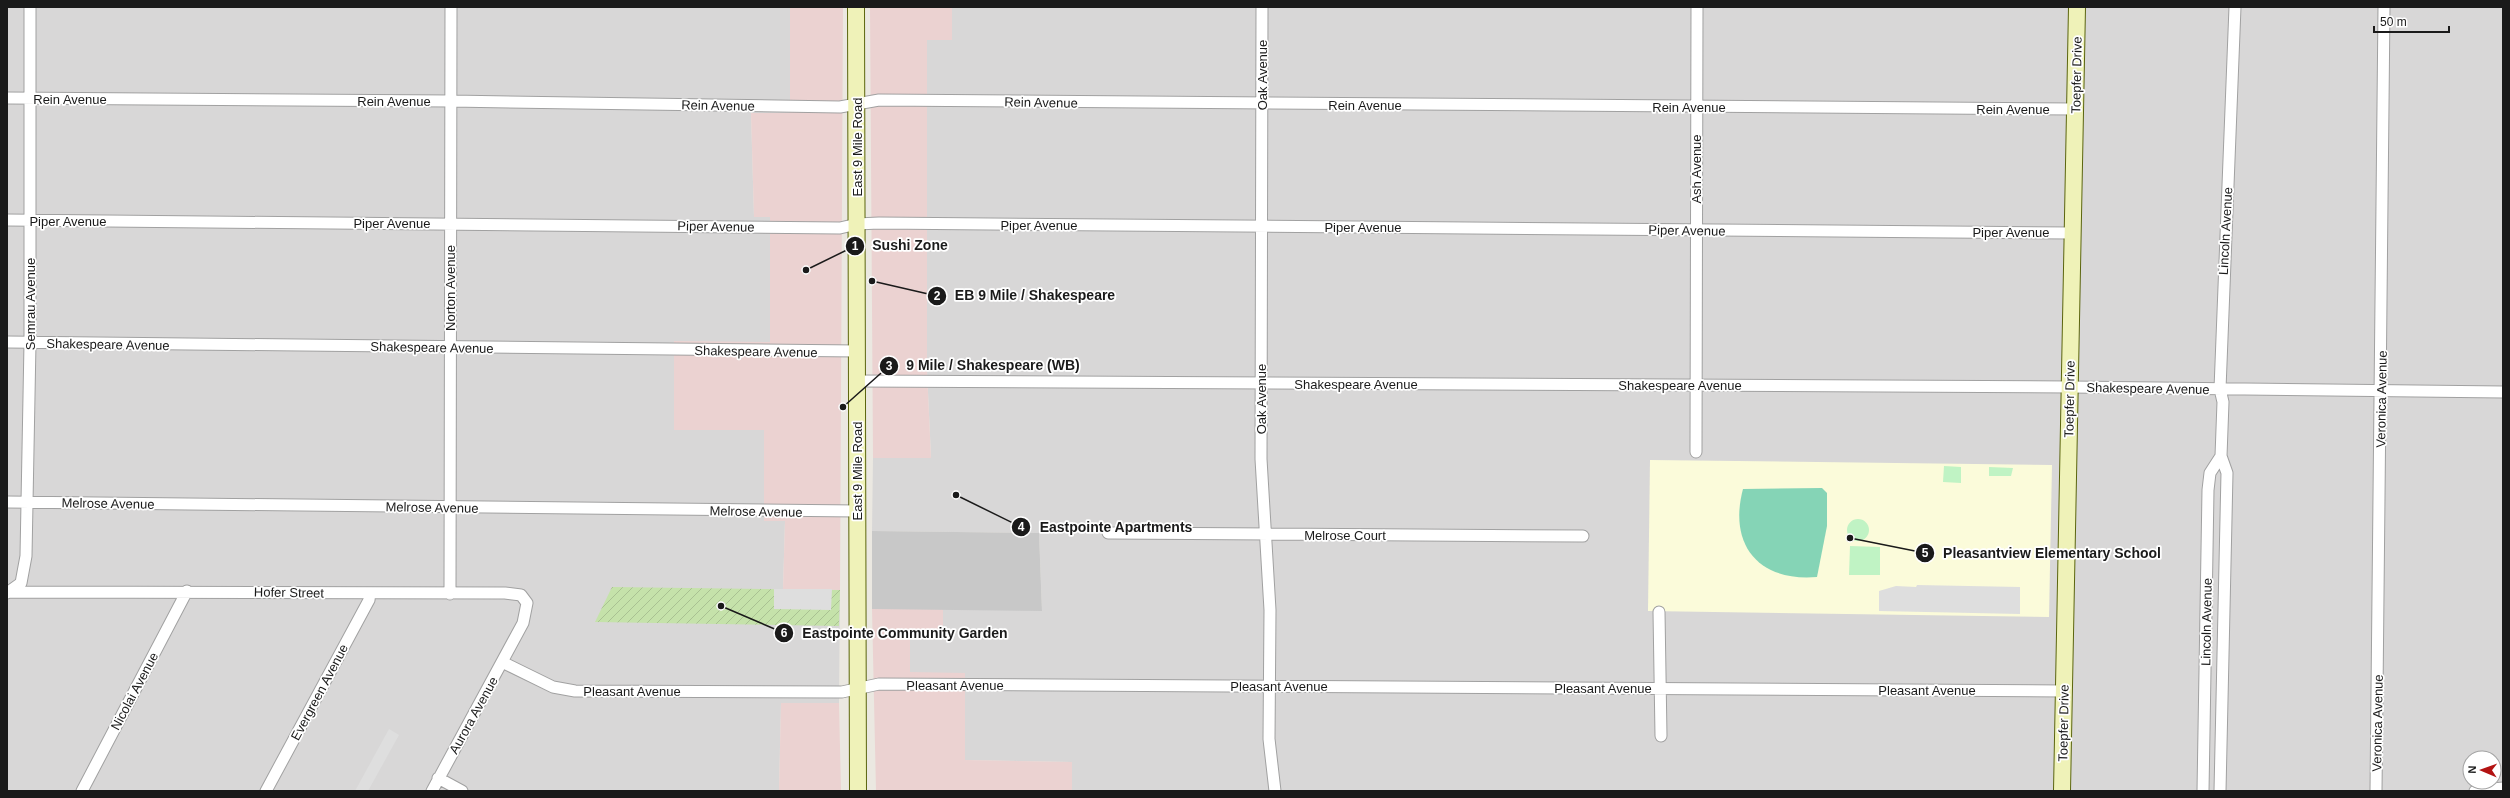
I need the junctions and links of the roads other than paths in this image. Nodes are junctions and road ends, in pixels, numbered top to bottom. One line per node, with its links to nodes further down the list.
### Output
1 (30, 7): 10 (street, Semrau Avenue)
2 (451, 7): 11 (street, Norton Avenue)
3 (856, 7): 12 (main road, East 9 Mile Road)
4 (1262, 7): 13 (street, Oak Avenue)
5 (1697, 7): 14 (street, Ash Avenue)
6 (2077, 7): 15 (main road, Toepfer Drive)
7 (2235, 7): 31 (street, Lincoln Avenue)
8 (2384, 7): 32 (street, Veronica Avenue)
9 (7, 98): 10 (street, Rein Avenue)
10 (30, 98): 11 (street, Rein Avenue); 17 (street, Semrau Avenue)
11 (451, 101): 12 (street, Rein Avenue); 18 (street, Norton Avenue)
12 (857, 104): 13 (street, Rein Avenue); 19 (main road, East 9 Mile Road)
13 (1262, 104): 14 (street, Rein Avenue); 20 (street, Oak Avenue)
14 (1696, 107): 15 (street, Rein Avenue); 21 (street, Ash Avenue)
15 (2076, 109): 22 (main road, Toepfer Drive)
16 (7, 220): 17 (street, Piper Avenue)
17 (31, 220): 18 (street, Piper Avenue); 24 (street, Semrau Avenue)
18 (450, 224): 19 (street, Piper Avenue); 25 (street, Norton Avenue)
19 (857, 224): 20 (street, Piper Avenue); 26 (main road, East 9 Mile Road)
20 (1261, 226): 21 (street, Piper Avenue); 28 (street, Oak Avenue)
21 (1696, 230): 22 (street, Piper Avenue); 29 (street, Ash Avenue)
22 (2072, 233): 30 (main road, Toepfer Drive)
23 (7, 342): 24 (street, Shakespeare Avenue)
24 (30, 343): 25 (street, Shakespeare Avenue); 37 (street, Semrau Avenue)
25 (450, 348): 26 (street, Shakespeare Avenue); 38 (street, Norton Avenue)
26 (857, 351): 27 (main road, East 9 Mile Road)
27 (858, 381): 28 (street, Shakespeare Avenue); 39 (main road, East 9 Mile Road)
28 (1260, 384): 29 (street, Shakespeare Avenue); 41 (street, Oak Avenue)
29 (1695, 385): 30 (street, Shakespeare Avenue); 34 (street, Ash Avenue)
30 (2070, 387): 31 (street, Shakespeare Avenue); 53 (main road, Toepfer Drive)
31 (2220, 389): 32 (street, Shakespeare Avenue); 35 (street, Lincoln Avenue)
32 (2381, 391): 33 (street, Shakespeare Avenue); 66 (street, Veronica Avenue)
33 (2503, 392)
34 (1696, 452)
35 (2221, 456): 64 (street, Lincoln Avenue); 65 (street, Lincoln Avenue)
36 (7, 502): 37 (street, Melrose Avenue)
37 (27, 502): 38 (street, Melrose Avenue); 44 (street, Semrau Avenue)
38 (449, 507): 39 (street, Melrose Avenue); 46 (street, Norton Avenue)
39 (857, 511): 52 (main road, East 9 Mile Road)
40 (1108, 533): 41 (street, Melrose Court)
41 (1266, 535): 42 (street, Melrose Court); 50 (street, Oak Avenue)
42 (1583, 536)
43 (187, 591): 44 (street, Hofer Street); 45 (street, Hofer Street); 57 (street, Nicolai Avenue)
44 (8, 592)
45 (370, 593): 46 (street, Hofer Street); 58 (street, Evergreen Avenue)
46 (450, 594): 48 (street, Hofer Street)
47 (1659, 612): 51 (street)
48 (515, 640): 49 (street, Aurora Avenue)
49 (502, 662): 52 (street, Pleasant Avenue); 55 (street, Aurora Avenue)
50 (1271, 686): 51 (street, Pleasant Avenue); 52 (street, Pleasant Avenue); 62 (street, Oak Avenue)
51 (1659, 689): 53 (street, Pleasant Avenue); 54 (street)
52 (858, 690): 61 (main road, East 9 Mile Road)
53 (2064, 691): 63 (main road, Toepfer Drive)
54 (1661, 736)
55 (438, 778): 59 (street, Aurora Avenue); 60 (street)
56 (2503, 788): 67 (street)
57 (82, 791)
58 (266, 791)
59 (432, 791)
60 (462, 791)
61 (858, 791)
62 (1275, 791)
63 (2062, 791)
64 (2203, 791)
65 (2220, 791)
66 (2376, 791)
67 (2475, 791)

